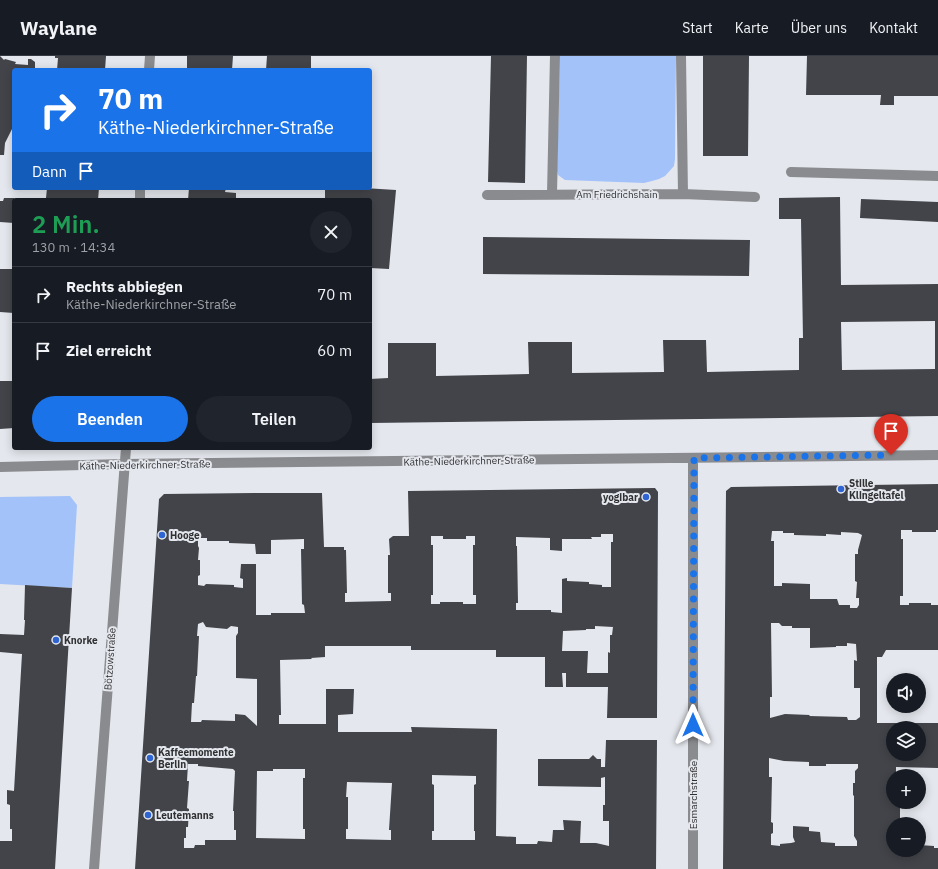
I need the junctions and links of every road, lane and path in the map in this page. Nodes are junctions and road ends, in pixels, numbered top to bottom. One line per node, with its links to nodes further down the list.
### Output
1 (150, 56): 4 (street)
2 (555, 56): 7 (street)
3 (681, 56): 8 (street)
4 (149, 68)
5 (791, 172): 6 (street)
6 (938, 176)
7 (552, 194): 8 (street, Am Friedrichshain); 9 (street, Am Friedrichshain)
8 (683, 194): 10 (street, Am Friedrichshain)
9 (487, 195)
10 (754, 197)
11 (126, 450): 14 (street, Bötzowstraße)
12 (938, 455): 13 (street, Käthe-Niederkirchner-Straße)
13 (694, 458): 14 (street, Käthe-Niederkirchner-Straße); 17 (street, Esmarchstraße)
14 (125, 464): 15 (street, Käthe-Niederkirchner-Straße); 16 (street, Bötzowstraße)
15 (0, 467)
16 (94, 869)
17 (693, 869)

